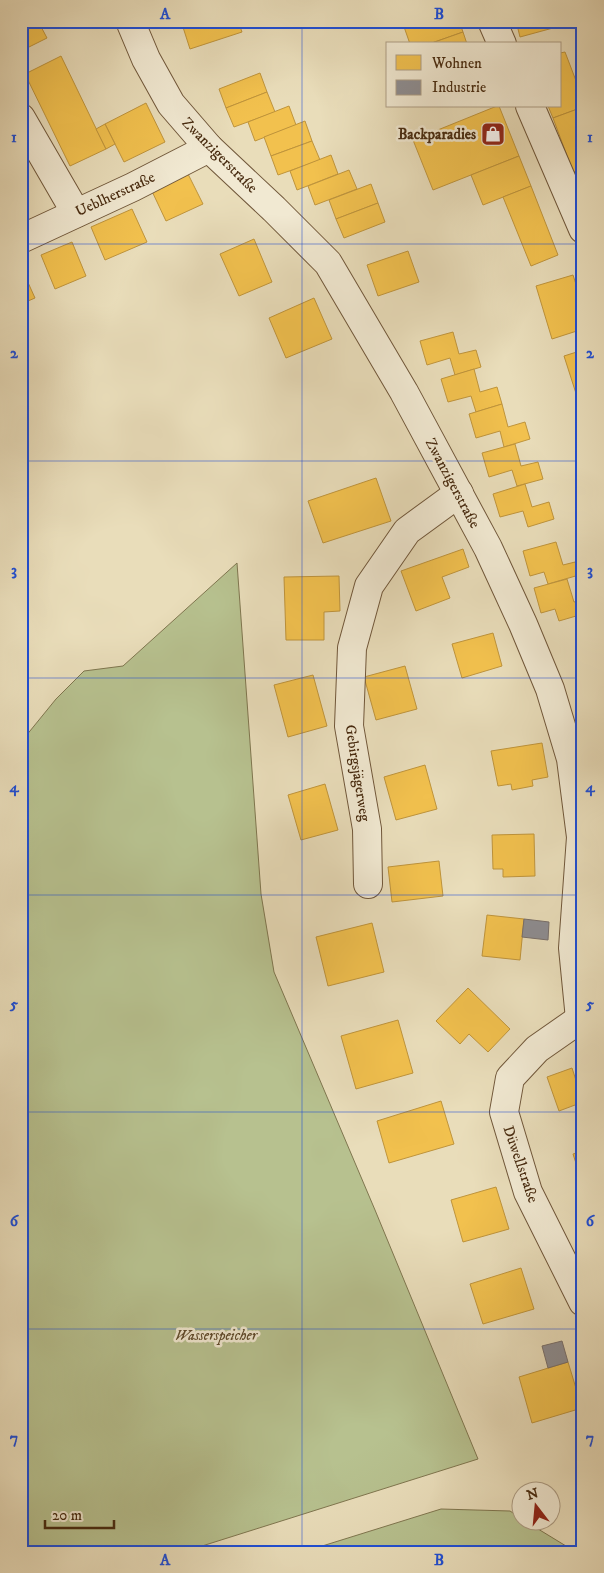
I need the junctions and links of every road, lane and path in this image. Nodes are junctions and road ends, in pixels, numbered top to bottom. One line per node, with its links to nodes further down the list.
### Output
1 (130, 21): 6 (street, Zwanzigerstraße)
2 (492, 21): 3 (street)
3 (501, 42)
4 (531, 108): 8 (street)
5 (21, 118): 7 (street)
6 (209, 148): 7 (street, Ueblherstraße); 10 (street, Zwanzigerstraße)
7 (76, 213): 9 (street, Ueblherstraße)
8 (582, 227)
9 (21, 239)
10 (458, 493): 11 (street, Gebirgsjägerweg); 12 (street, Zwanzigerstraße)
11 (368, 884)
12 (581, 1022): 13 (street, Düwellstraße)
13 (583, 1302)

